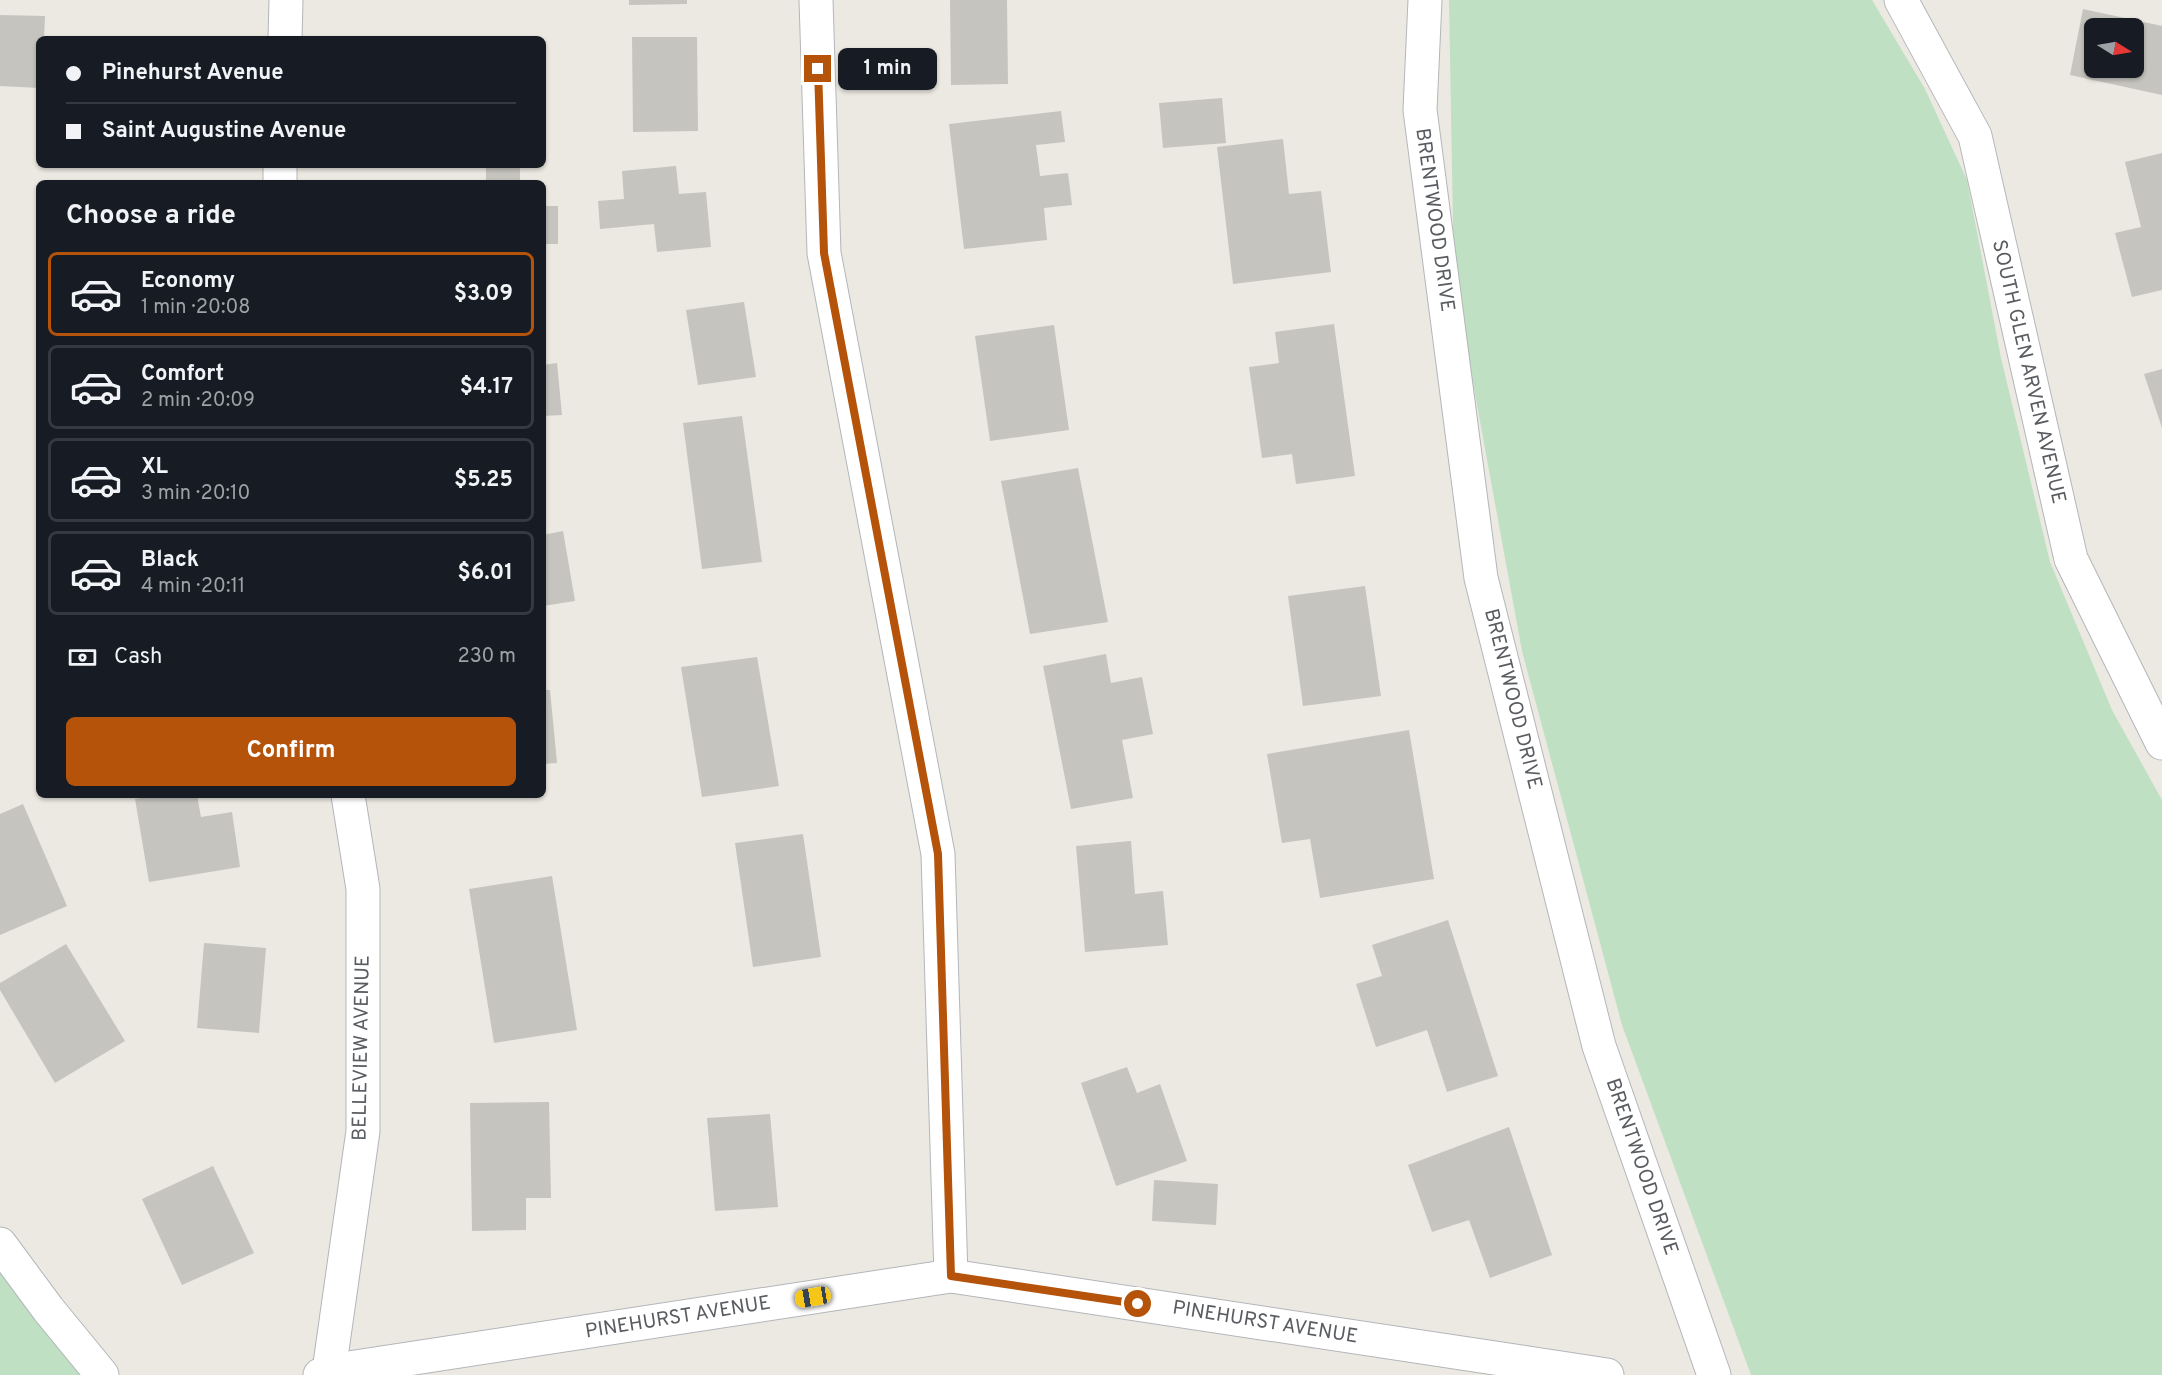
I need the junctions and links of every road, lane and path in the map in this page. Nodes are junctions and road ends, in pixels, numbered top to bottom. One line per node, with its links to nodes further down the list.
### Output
1 (286, 0): 5 (street)
2 (816, 0): 9 (street)
3 (1425, 0): 13 (street, BRENTWOOD DRIVE)
4 (1901, 0): 6 (street, SOUTH GLEN ARVEN AVENUE)
5 (285, 36)
6 (2162, 743)
7 (348, 798): 10 (street, BELLEVIEW AVENUE)
8 (0, 1244): 11 (street)
9 (951, 1276): 10 (street, PINEHURST AVENUE); 12 (street, PINEHURST AVENUE)
10 (324, 1373)
11 (102, 1375)
12 (1607, 1375)
13 (1714, 1375)

